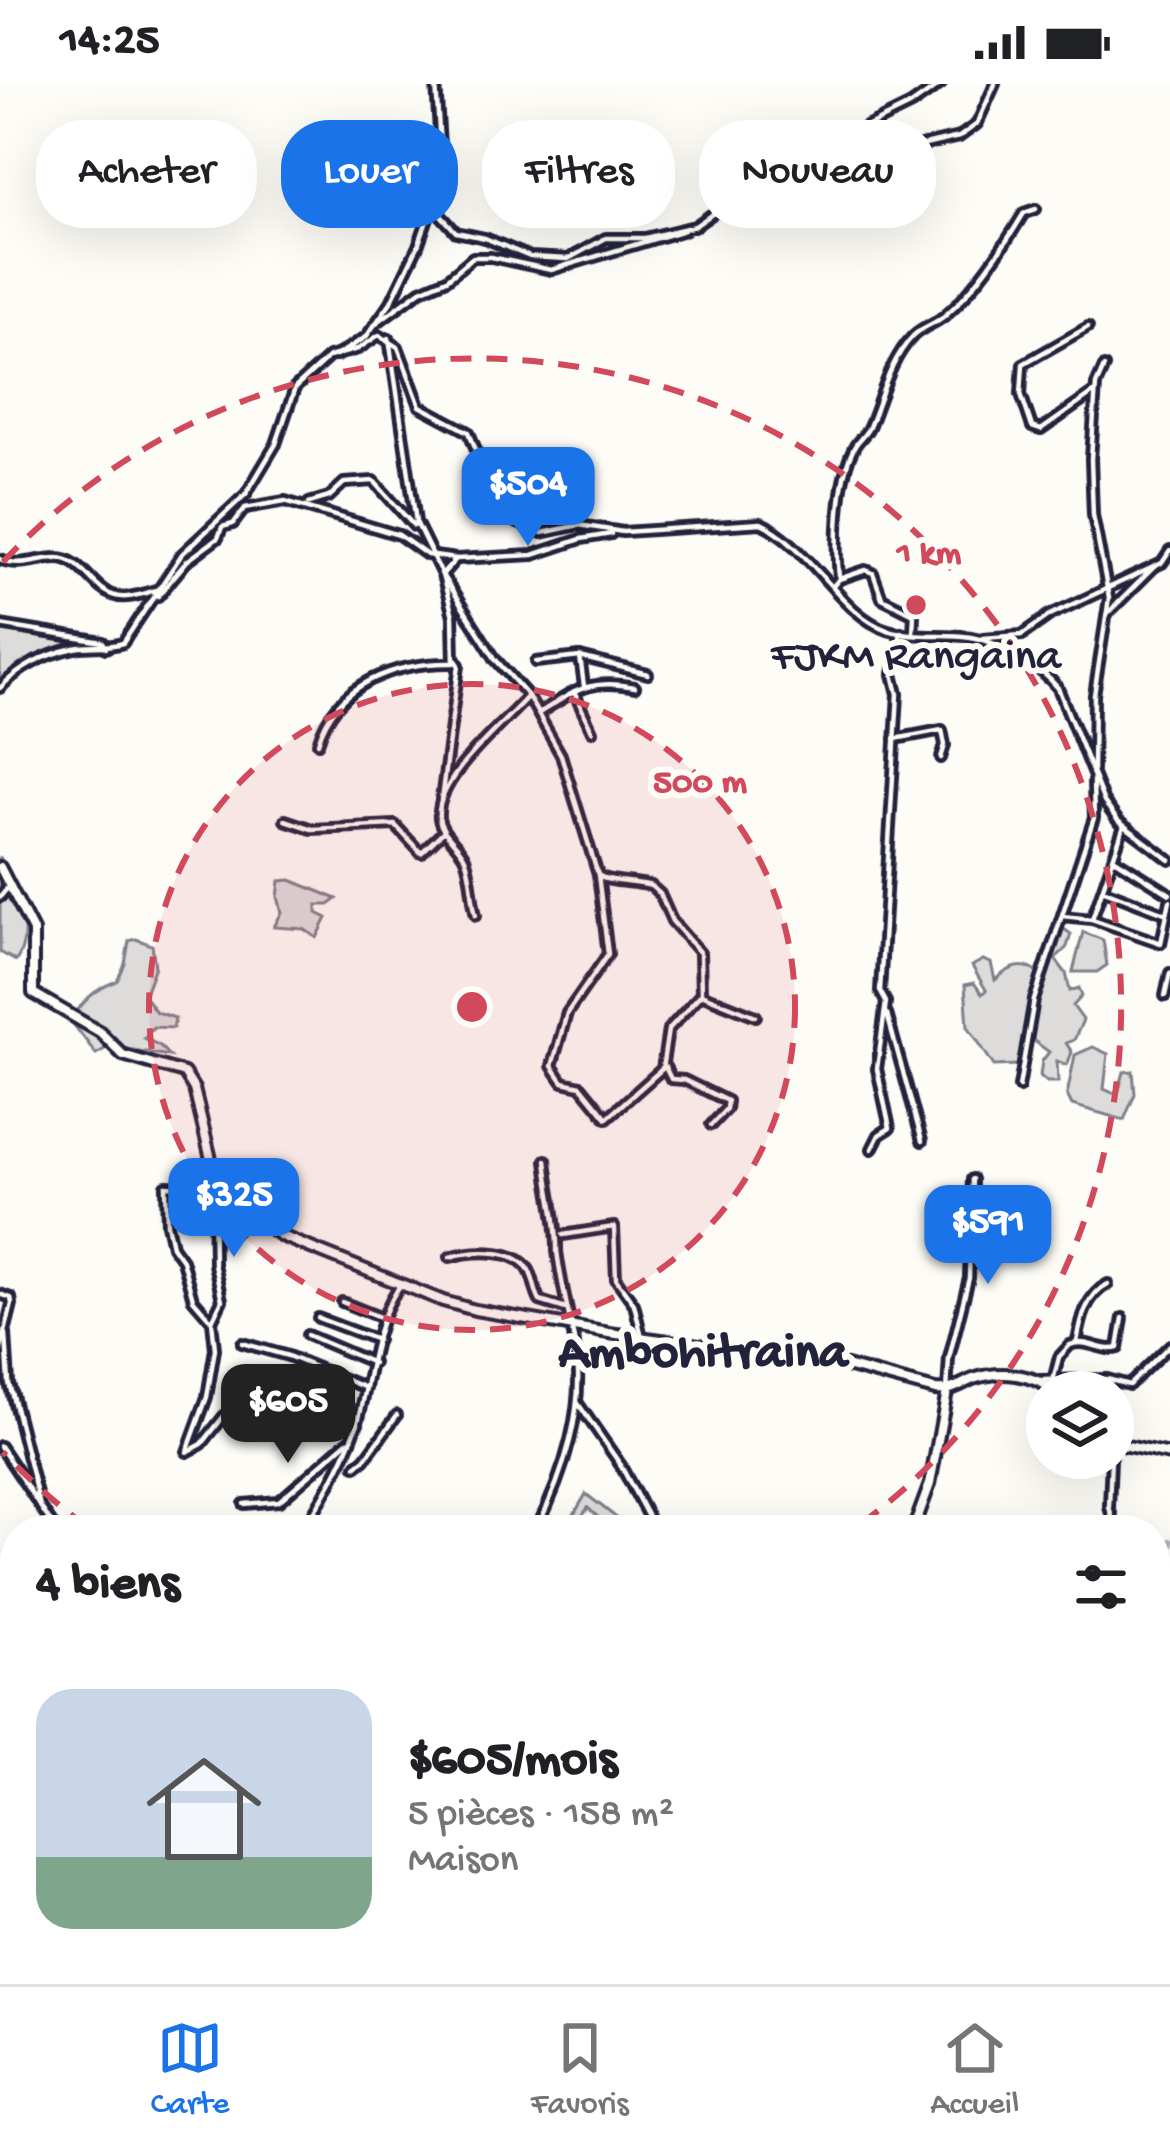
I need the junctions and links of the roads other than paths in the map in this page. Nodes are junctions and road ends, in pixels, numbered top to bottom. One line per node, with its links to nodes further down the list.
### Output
1 (436, 84): 4 (street)
2 (941, 84): 5 (street)
3 (995, 84): 6 (street)
4 (438, 120)
5 (880, 120)
6 (936, 142)
7 (1036, 209): 28 (street)
8 (699, 223): 9 (street)
9 (695, 226): 11 (street); 12 (street)
10 (423, 228): 12 (street)
11 (452, 228)
12 (375, 324): 15 (street)
13 (1088, 327): 17 (street)
14 (389, 338): 15 (street); 19 (street); 20 (street)
15 (336, 356): 29 (street)
16 (1104, 367): 17 (street)
17 (1095, 392): 30 (street)
18 (305, 505): 20 (street); 22 (street); 31 (street)
19 (623, 532): 24 (street); 28 (street)
20 (424, 540): 22 (street)
21 (1170, 551): 25 (street)
22 (432, 556): 24 (street); 27 (street)
23 (0, 559): 29 (street)
24 (456, 559): 27 (street)
25 (1166, 561): 26 (street)
26 (1154, 567): 30 (street); 32 (street)
27 (442, 575): 39 (street); 46 (street)
28 (837, 582): 34 (street); 35 (street)
29 (159, 589): 31 (street)
30 (1109, 589): 32 (street); 36 (street)
31 (154, 600): 37 (street)
32 (1108, 613): 52 (street)
33 (0, 625): 37 (street)
34 (901, 632): 35 (street); 49 (street)
35 (913, 633): 36 (street)
36 (977, 638): 52 (street)
37 (106, 648): 44 (street)
38 (580, 657): 40 (street); 41 (street); 42 (street)
39 (455, 658): 50 (street); 53 (street)
40 (536, 662)
41 (648, 674)
42 (584, 686): 43 (street); 45 (street)
43 (635, 687)
44 (0, 688)
45 (574, 692): 47 (street); 48 (street)
46 (528, 696): 47 (street); 53 (street)
47 (539, 713): 60 (street)
48 (592, 731)
49 (895, 739): 51 (street); 72 (street)
50 (318, 743)
51 (941, 758)
52 (1093, 777): 55 (street); 67 (street)
53 (440, 811): 56 (street)
54 (284, 820): 56 (street)
55 (1124, 826): 57 (street); 58 (street)
56 (444, 831): 66 (street)
57 (1114, 857): 62 (street); 64 (street)
58 (1170, 860)
59 (0, 867): 61 (street)
60 (598, 875): 70 (street); 74 (street)
61 (10, 886): 63 (street); 81 (street)
62 (1102, 889): 65 (street); 68 (street)
63 (0, 897)
64 (1170, 898): 65 (street)
65 (1167, 914): 68 (street)
66 (476, 915)
67 (1062, 916): 68 (street); 75 (street)
68 (1092, 919)
69 (1170, 974): 71 (street)
70 (701, 994): 73 (street); 74 (street)
71 (1165, 996)
72 (886, 1008): 77 (street); 78 (street)
73 (756, 1016)
74 (664, 1062): 76 (street)
75 (1019, 1088)
76 (711, 1125)
77 (922, 1142)
78 (872, 1149)
79 (546, 1160): 82 (street)
80 (972, 1179): 108 (street)
81 (214, 1182): 84 (street); 92 (street); 92 (street)
82 (561, 1236): 88 (street); 96 (street)
83 (450, 1257): 88 (street)
84 (402, 1283): 90 (street); 93 (street)
85 (1108, 1284): 99 (street)
86 (0, 1294): 94 (street)
87 (343, 1302): 90 (street)
88 (566, 1309): 93 (street)
89 (318, 1318): 97 (street)
90 (382, 1318): 97 (street)
91 (1123, 1318): 99 (street)
92 (212, 1321): 109 (street)
93 (570, 1325): 96 (street); 110 (street)
94 (6, 1334): 101 (street); 120 (street)
95 (307, 1335): 102 (street)
96 (642, 1336): 108 (street)
97 (377, 1340): 102 (street)
98 (242, 1342): 107 (street)
99 (1077, 1342): 103 (street)
100 (1170, 1345): 106 (street)
101 (0, 1352)
102 (374, 1363): 107 (street)
103 (1057, 1371)
104 (1026, 1378): 108 (street)
105 (242, 1379): 109 (street)
106 (1134, 1380)
107 (368, 1389): 112 (street)
108 (947, 1391): 125 (street)
109 (290, 1396): 112 (street)
110 (576, 1401): 123 (street); 124 (street)
111 (397, 1415): 117 (street)
112 (358, 1424): 113 (street)
113 (352, 1437): 119 (street); 122 (street)
114 (0, 1446): 120 (street)
115 (1134, 1447): 116 (street)
116 (1170, 1455)
117 (356, 1466)
118 (1110, 1479): 126 (street)
119 (244, 1504)
120 (40, 1506): 121 (street)
121 (46, 1515)
122 (311, 1515)
123 (541, 1515)
124 (647, 1515)
125 (919, 1515)
126 (1111, 1515)

